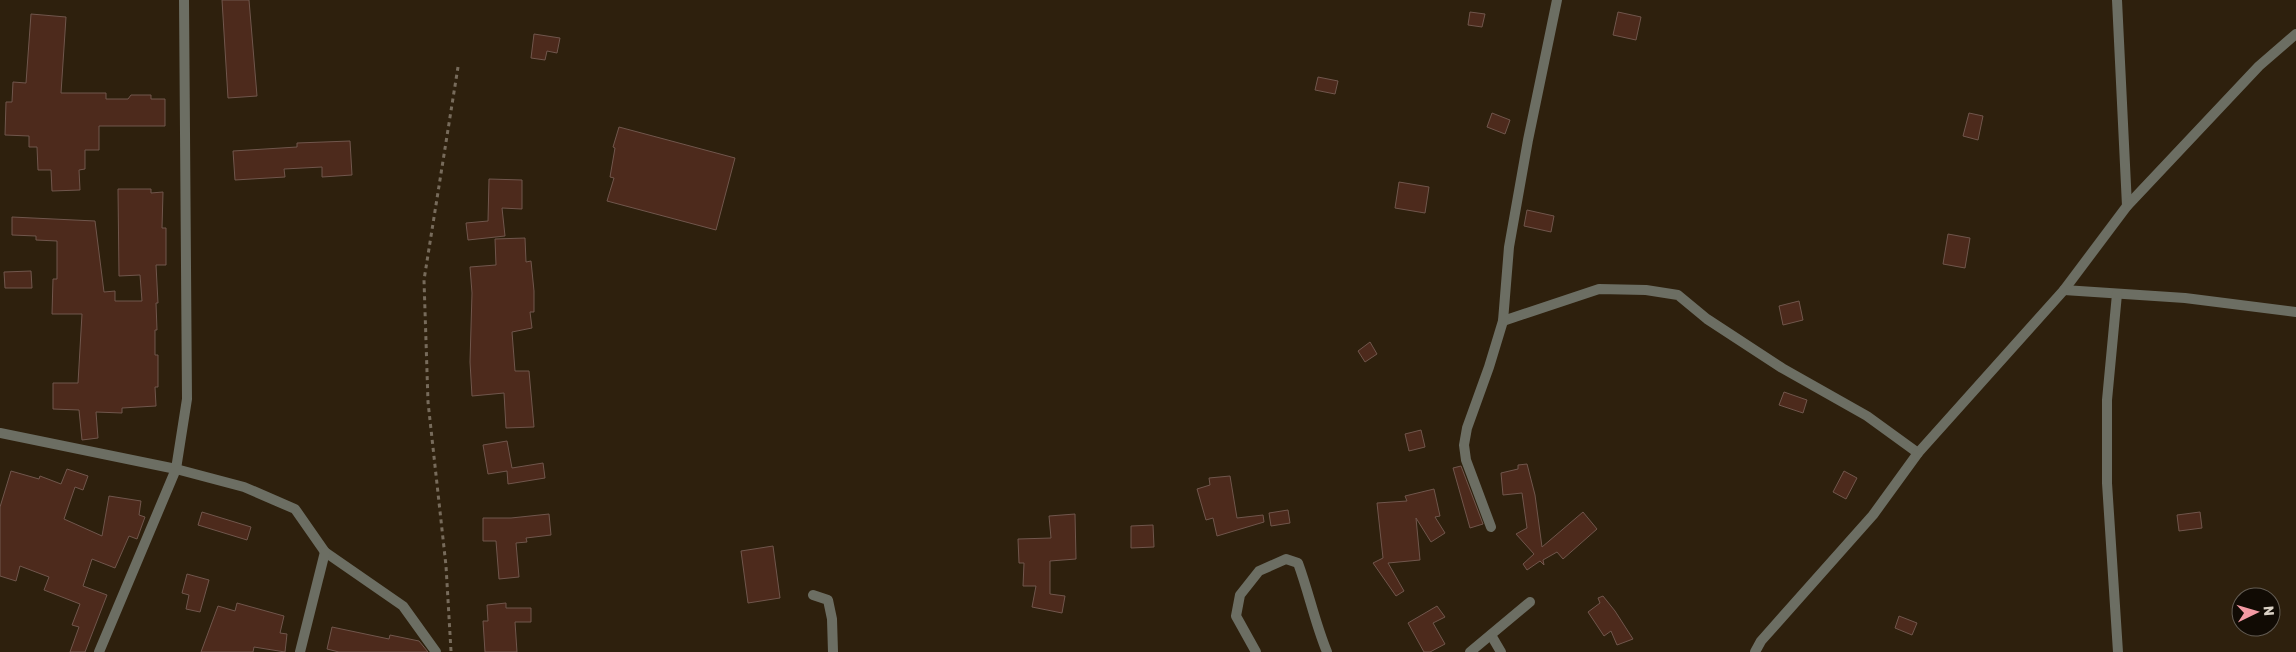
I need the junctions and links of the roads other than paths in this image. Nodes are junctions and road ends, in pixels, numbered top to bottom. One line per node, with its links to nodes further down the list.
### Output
1 (184, 0): 12 (street)
2 (1557, 0): 9 (street)
3 (2116, 0): 5 (street)
4 (2296, 34): 5 (street)
5 (2128, 206): 6 (street)
6 (2064, 290): 7 (street); 11 (street)
7 (2117, 294): 8 (street); 27 (street)
8 (2296, 312)
9 (1503, 321): 11 (street); 13 (street)
10 (0, 433): 12 (street)
11 (1918, 453): 26 (street)
12 (176, 469): 14 (street); 18 (street)
13 (1491, 527)
14 (325, 552): 19 (street); 20 (street)
15 (813, 595): 21 (street)
16 (1530, 602): 17 (street)
17 (1491, 635): 24 (street); 25 (street)
18 (99, 652)
19 (300, 652)
20 (436, 652)
21 (833, 652)
22 (1256, 652): 23 (street)
23 (1327, 652)
24 (1470, 652)
25 (1501, 652)
26 (1755, 652)
27 (2118, 652)

